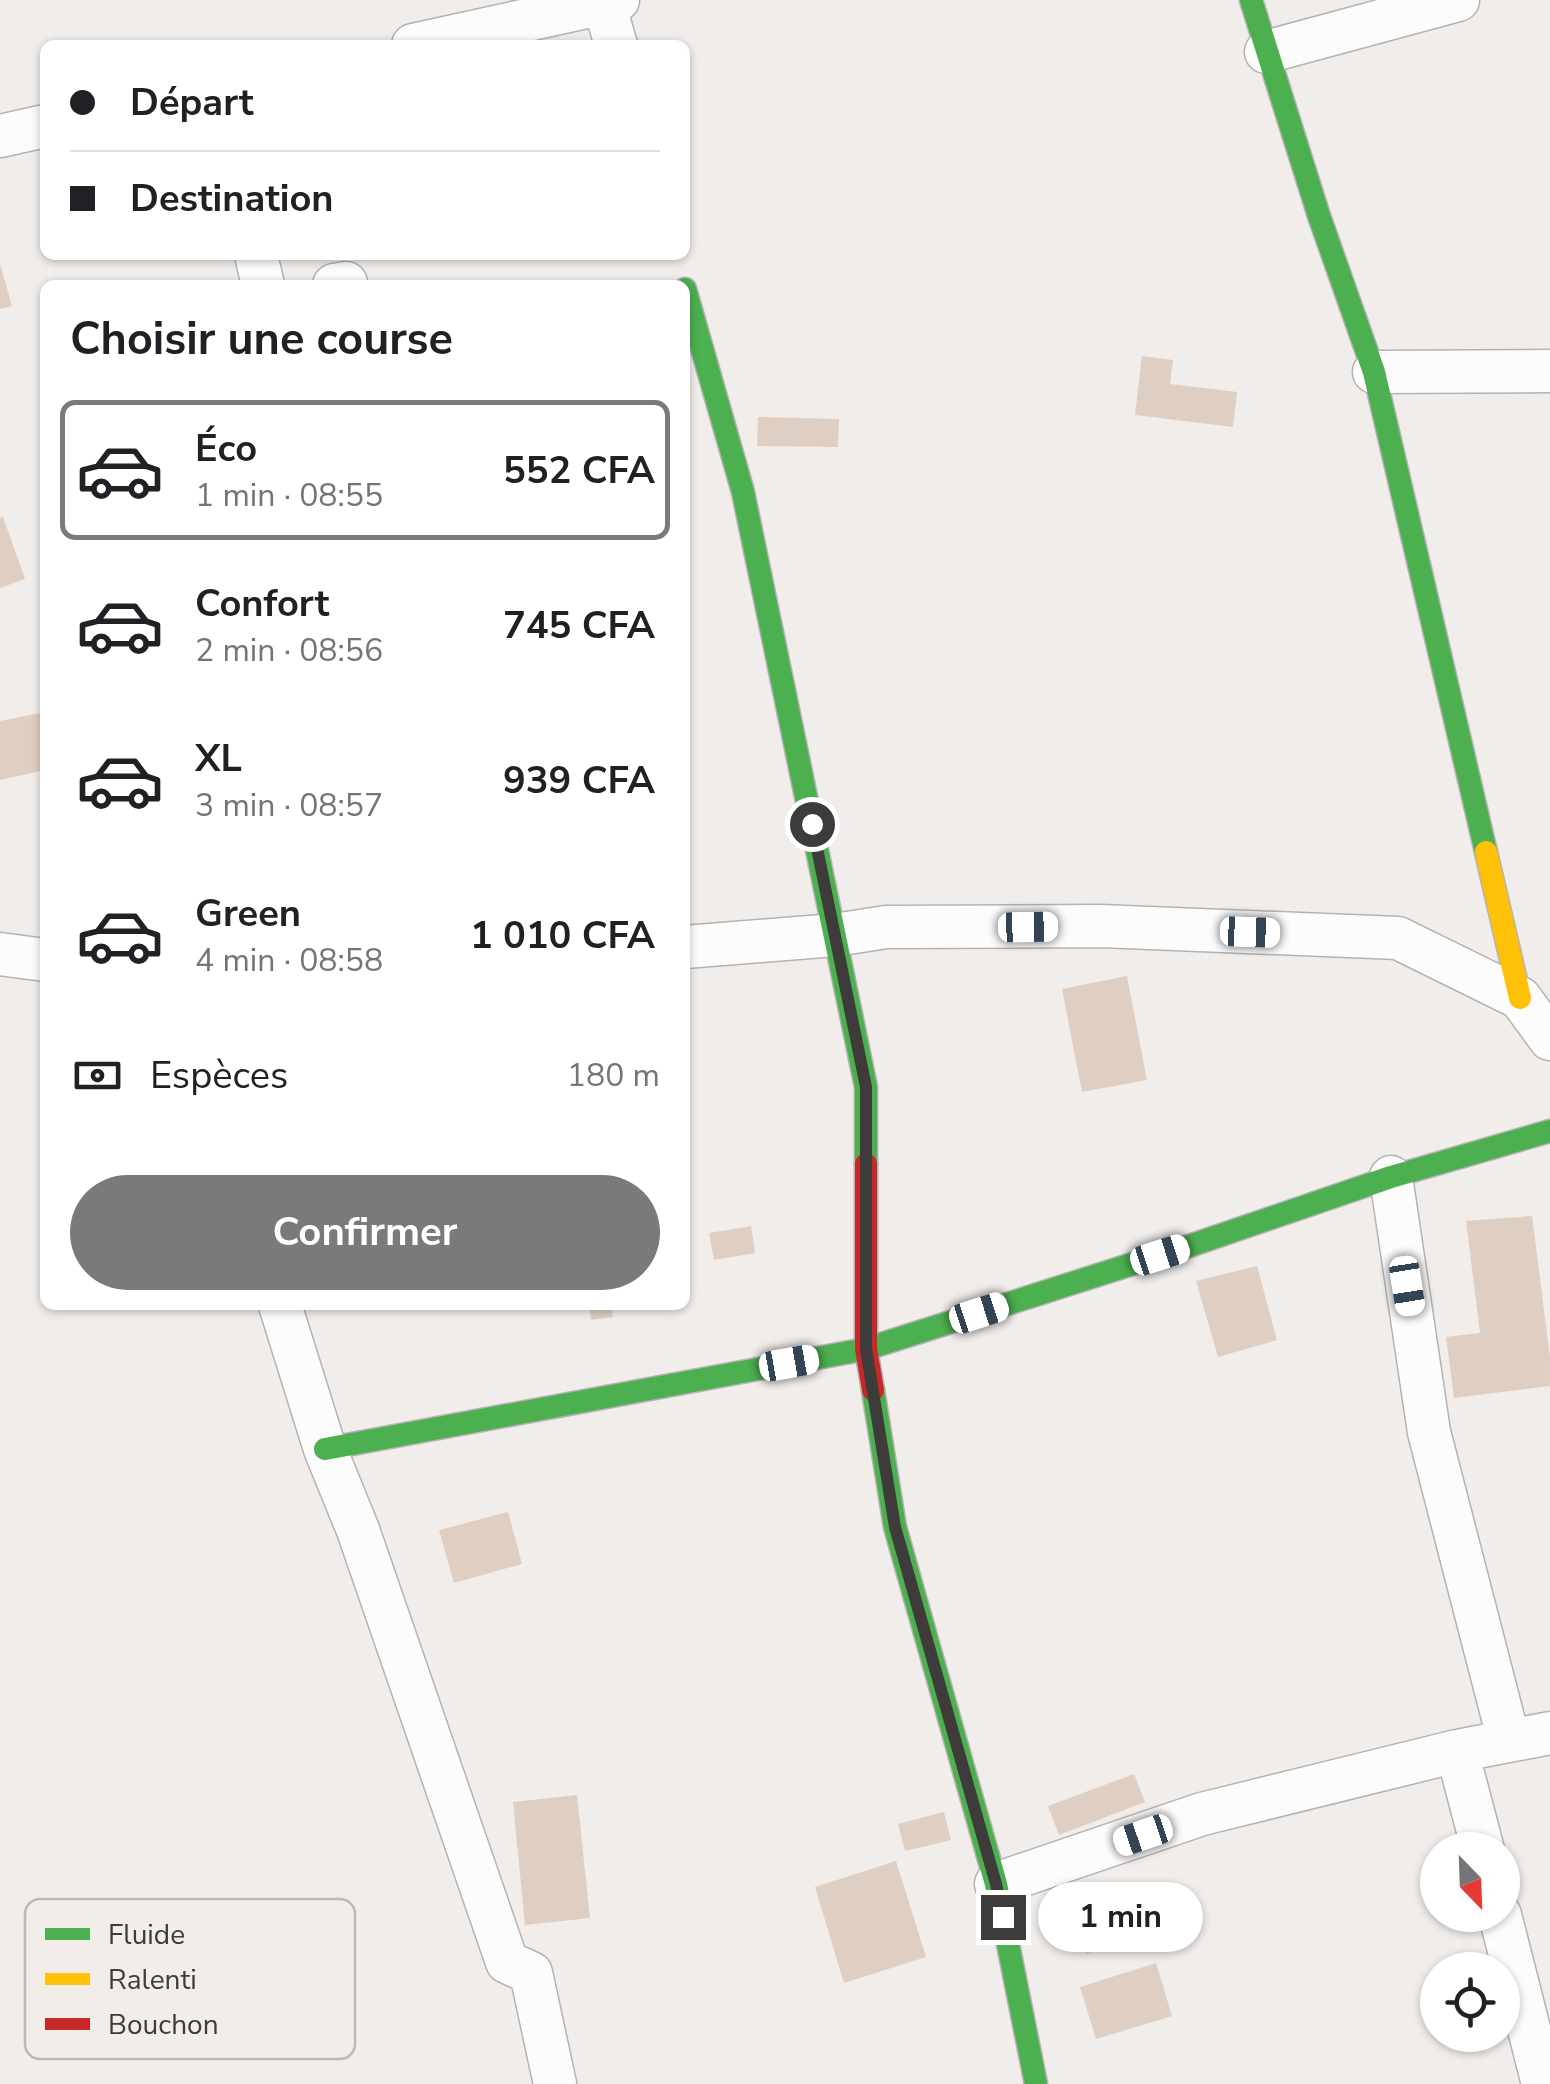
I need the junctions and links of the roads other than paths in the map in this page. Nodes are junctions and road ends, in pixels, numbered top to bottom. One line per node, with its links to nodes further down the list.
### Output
1 (1252, 0): 6 (street)
2 (1458, 0): 6 (street)
3 (608, 1): 4 (street); 5 (street)
4 (436, 40)
5 (615, 40)
6 (1266, 52): 11 (street)
7 (40, 127): 8 (street)
8 (0, 136)
9 (690, 308): 12 (street)
10 (1550, 371): 11 (street)
11 (1374, 372): 16 (street)
12 (835, 934): 13 (street); 16 (street); 21 (street)
13 (690, 947)
14 (0, 954): 15 (street)
15 (40, 959)
16 (1520, 998): 17 (street)
17 (1550, 1039)
18 (1550, 1131): 19 (street)
19 (1391, 1177): 21 (street); 23 (street)
20 (282, 1310): 22 (street)
21 (866, 1349): 22 (street); 26 (street)
22 (325, 1449): 28 (street)
23 (1530, 1737): 24 (street)
24 (1456, 1751): 25 (street); 26 (street)
25 (1478, 1832)
26 (996, 1884): 29 (street)
27 (1504, 1932): 30 (street)
28 (555, 2084)
29 (1036, 2084)
30 (1543, 2084)

